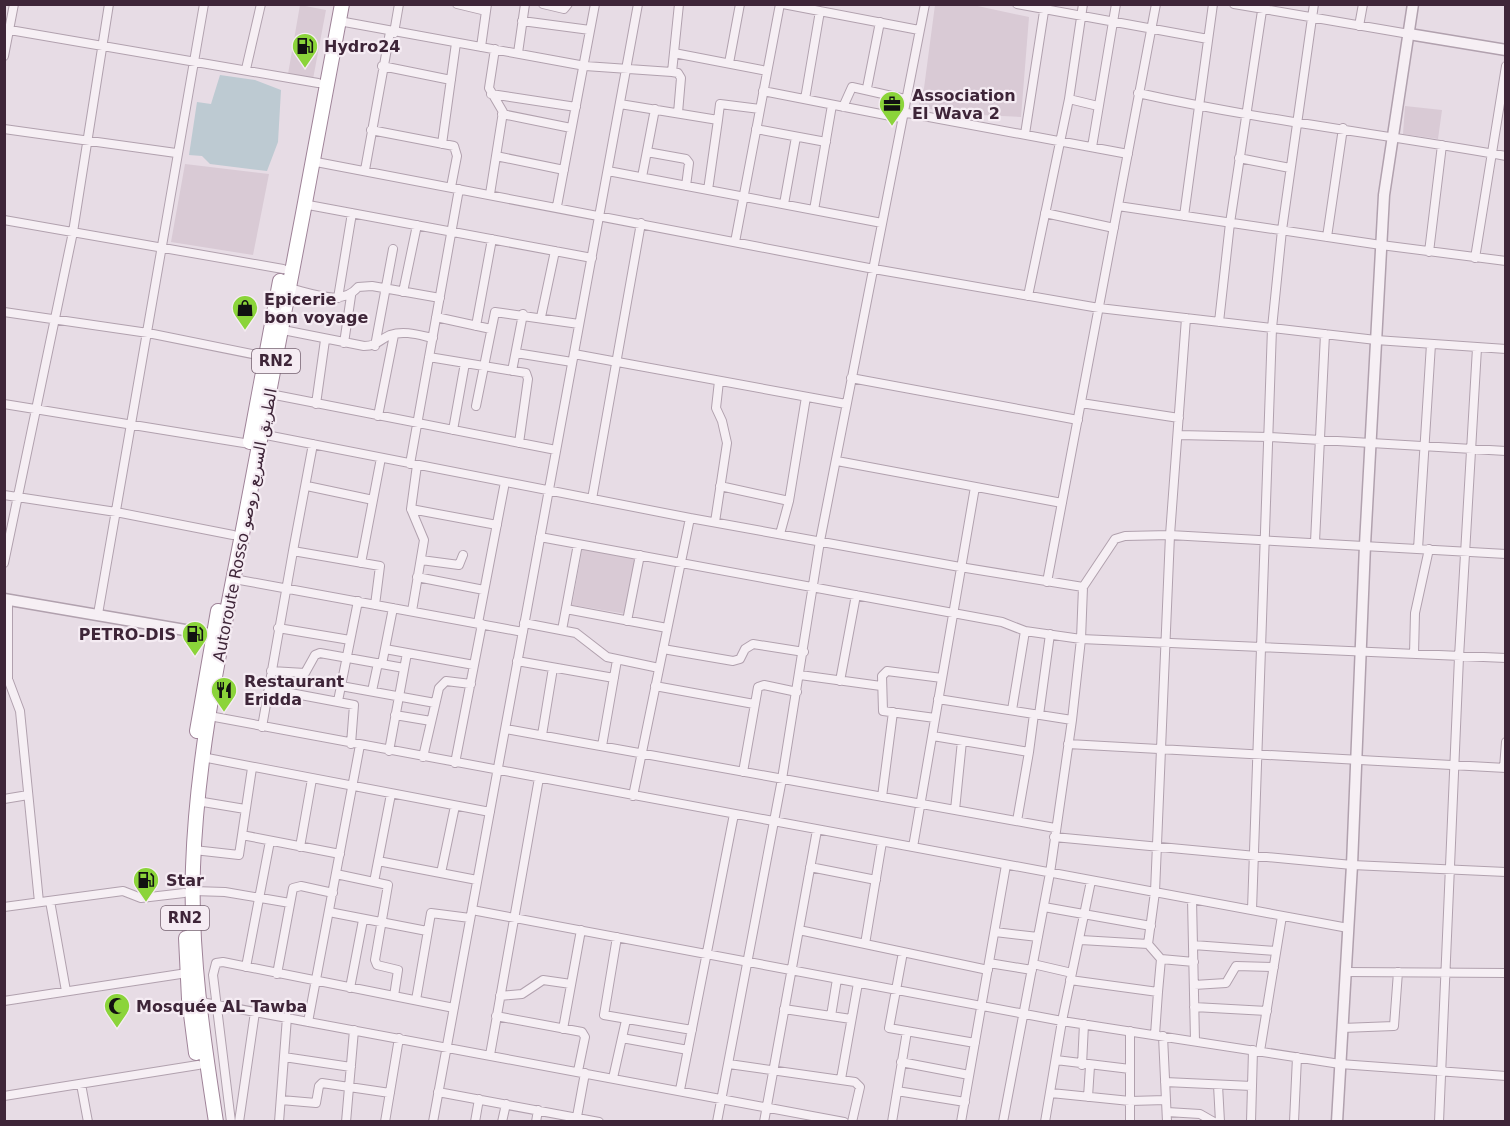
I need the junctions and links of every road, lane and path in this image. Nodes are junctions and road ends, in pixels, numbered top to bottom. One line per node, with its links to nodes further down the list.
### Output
1 (14, 4): 39 (street)
2 (109, 4): 47 (street)
3 (204, 4): 54 (street)
4 (261, 4): 59 (street)
5 (333, 4): 64 (highway, Autoroute Rosso الطريق السريع روصو / RN2)
6 (342, 4): 34 (highway, Autoroute Rosso الطريق السريع روصو / RN2)
7 (399, 4): 43 (street)
8 (525, 4): 35 (street)
9 (543, 4): 10 (street)
10 (568, 4)
11 (595, 4): 41 (street)
12 (638, 4): 60 (street)
13 (679, 4): 52 (street)
14 (740, 4): 55 (street)
15 (781, 4): 31 (street); 61 (street)
16 (925, 4): 42 (street)
17 (1017, 4): 27 (street)
18 (1083, 4): 32 (street)
19 (1116, 4): 36 (street)
20 (1156, 4): 40 (street)
21 (1213, 4): 45 (street)
22 (1234, 4): 28 (street)
23 (1314, 4): 33 (street)
24 (1363, 4): 38 (street)
25 (1413, 4): 44 (street)
26 (464, 5): 29 (street)
27 (1044, 7): 32 (street); 91 (street)
28 (1263, 7): 33 (street); 81 (street)
29 (487, 8): 48 (street)
30 (836, 9): 31 (street); 37 (street)
31 (820, 11): 69 (street)
32 (1081, 16): 36 (street); 71 (street)
33 (1312, 17): 38 (street); 85 (street)
34 (339, 21): 43 (street); 107 (highway, Autoroute Rosso الطريق السريع روصو / RN2)
35 (522, 21): 41 (street); 51 (street)
36 (1113, 21): 40 (street); 74 (street)
37 (880, 22): 42 (street); 65 (street)
38 (1359, 26): 44 (street)
39 (7, 29): 47 (street); 53 (street)
40 (1151, 29): 45 (street); 67 (street)
41 (590, 30): 57 (street)
42 (920, 30): 70 (street)
43 (392, 32): 46 (street); 56 (street)
44 (1409, 34): 50 (street); 92 (street)
45 (1208, 39): 75 (street)
46 (456, 43): 48 (street); 63 (street)
47 (102, 45): 54 (street); 94 (street)
48 (481, 47): 49 (street)
49 (495, 49): 51 (street); 68 (street)
50 (1506, 50)
51 (518, 53): 57 (street)
52 (674, 53): 55 (street); 62 (street)
53 (4, 56)
54 (194, 60): 59 (street); 101 (street)
55 (729, 63): 61 (street)
56 (382, 66): 63 (street); 90 (street)
57 (585, 66): 60 (street); 76 (street)
58 (1506, 66): 102 (street)
59 (246, 69): 64 (street)
60 (626, 70): 62 (street); 72 (street)
61 (767, 71): 66 (street)
62 (672, 72): 80 (street)
63 (451, 80): 97 (street)
64 (318, 83): 147 (highway, Autoroute Rosso الطريق السريع روصو / RN2)
65 (867, 88): 70 (street); 77 (street)
66 (763, 91): 69 (street); 79 (street)
67 (1138, 93): 75 (street); 103 (street)
68 (491, 94): 76 (street); 82 (street)
69 (805, 99): 73 (street)
70 (905, 99): 83 (street)
71 (1069, 99): 74 (street); 95 (street)
72 (620, 104): 78 (street); 111 (street)
73 (832, 105): 77 (street); 96 (street)
74 (1098, 106): 99 (street)
75 (1198, 106): 81 (street); 126 (street)
76 (576, 107): 86 (street)
77 (843, 107): 83 (street)
78 (655, 109): 80 (street); 100 (street)
79 (760, 109): 84 (street); 89 (street)
80 (678, 113): 84 (street)
81 (1246, 113): 85 (street); 106 (street)
82 (502, 114): 86 (street); 104 (street)
83 (902, 115): 91 (street); 129 (street)
84 (718, 120): 115 (street)
85 (1297, 121): 87 (street); 108 (street)
86 (571, 128): 110 (street)
87 (1343, 128): 92 (street); 136 (street)
88 (4, 129): 94 (street)
89 (756, 129): 93 (street); 117 (street)
90 (371, 130): 97 (street); 109 (street)
91 (1025, 134): 95 (street)
92 (1392, 135): 98 (street); 139 (street)
93 (796, 137): 96 (street); 119 (street)
94 (86, 140): 101 (street); 134 (street)
95 (1060, 141): 99 (street); 124 (street)
96 (826, 142): 122 (street)
97 (442, 144): 114 (street)
98 (1442, 145): 102 (street); 143 (street)
99 (1092, 147): 103 (street)
100 (647, 152): 112 (street); 113 (street)
101 (176, 153): 140 (street)
102 (1491, 153): 105 (street); 145 (street)
103 (1128, 154): 121 (street)
104 (496, 156): 110 (street); 116 (street)
105 (1506, 156)
106 (1239, 158): 108 (street); 130 (street)
107 (311, 161): 109 (street); 118 (highway, Autoroute Rosso الطريق السريع روصو / RN2)
108 (1290, 168): 133 (street)
109 (365, 170): 114 (street)
110 (564, 170): 120 (street)
111 (608, 171): 112 (street); 125 (street)
112 (642, 177): 113 (street)
113 (686, 186): 115 (street)
114 (455, 188): 116 (street); 135 (street)
115 (708, 190): 117 (street)
116 (490, 194): 120 (street)
117 (743, 197): 119 (street); 138 (street)
118 (303, 204): 123 (street); 149 (highway, Autoroute Rosso الطريق السريع روصو / RN2)
119 (784, 204): 122 (street)
120 (557, 206): 125 (street)
121 (1118, 206): 126 (street); 132 (street)
122 (814, 210): 129 (street)
123 (352, 213): 131 (street); 154 (street)
124 (1045, 213): 132 (street); 153 (street)
125 (600, 215): 128 (street); 144 (street)
126 (1184, 216): 130 (street)
127 (4, 220): 134 (street)
128 (641, 223): 138 (street); 186 (street)
129 (882, 223): 148 (street)
130 (1230, 223): 133 (street); 165 (street)
131 (417, 225): 135 (street); 151 (street)
132 (1114, 228): 157 (street)
133 (1282, 231): 136 (street); 168 (street)
134 (73, 232): 140 (street); 164 (street)
135 (451, 232): 137 (street); 155 (street)
136 (1327, 237): 139 (street)
137 (492, 239): 142 (street); 156 (street)
138 (735, 242): 148 (street)
139 (1381, 245): 143 (street); 176 (street)
140 (162, 247): 147 (street); 170 (street)
141 (393, 249): 150 (street)
142 (555, 251): 144 (street); 161 (street)
143 (1429, 252): 145 (street)
144 (592, 258): 166 (street)
145 (1475, 258): 146 (street)
146 (1506, 261)
147 (283, 268): 173 (highway, Autoroute Rosso الطريق السريع روصو / RN2)
148 (873, 269): 153 (street); 190 (street)
149 (288, 288): 154 (street); 173 (highway, Autoroute Rosso الطريق السريع روصو / RN2)
150 (386, 288): 151 (street); 152 (street); 179 (street)
151 (403, 292): 155 (street)
152 (351, 296): 154 (street); 177 (street)
153 (1028, 296): 157 (street)
154 (338, 298)
155 (440, 298): 162 (street)
156 (479, 308): 159 (street); 167 (street)
157 (1099, 308): 163 (street); 194 (street)
158 (4, 312): 164 (street)
159 (495, 312): 160 (street); 169 (street)
160 (523, 314): 161 (street); 182 (street)
161 (541, 317): 166 (street)
162 (436, 318): 167 (street); 174 (street)
163 (1186, 318): 165 (street); 201 (street)
164 (56, 320): 170 (street); 199 (street)
165 (1219, 322): 168 (street)
166 (579, 324): 185 (street)
167 (476, 326): 169 (street)
168 (1272, 328): 172 (street); 208 (street)
169 (491, 329): 188 (street)
170 (148, 333): 183 (street); 204 (street)
171 (394, 334): 174 (street); 179 (street); 200 (street)
172 (1325, 334): 176 (street); 209 (street)
173 (278, 337): 175 (street); 183 (highway, Autoroute Rosso الطريق السريع روصو / RN2); 192 (highway, Autoroute Rosso الطريق السريع روصو / RN2)
174 (433, 338): 184 (street)
175 (325, 340): 177 (street); 196 (street)
176 (1376, 340): 178 (street); 211 (street)
177 (344, 343): 179 (street)
178 (1431, 344): 180 (street); 214 (street)
179 (375, 346)
180 (1477, 348): 181 (street); 215 (street)
181 (1506, 349)
182 (516, 353): 185 (street); 189 (street)
183 (267, 357): 212 (highway, Autoroute Rosso الطريق السريع روصو / RN2)
184 (429, 357): 187 (street); 203 (street)
185 (573, 358): 186 (street); 216 (street)
186 (616, 362): 191 (street); 228 (street)
187 (465, 363): 188 (street); 205 (street)
188 (484, 366): 189 (street); 198 (street)
189 (512, 371): 210 (street)
190 (852, 378): 197 (street); 202 (street)
191 (719, 381): 193 (street); 223 (street)
192 (270, 394): 196 (street); 206 (highway, Autoroute Rosso الطريق السريع روصو / RN2)
193 (807, 397): 197 (street); 230 (street)
194 (1081, 403): 201 (street); 202 (street)
195 (4, 404): 199 (street)
196 (316, 404): 200 (street)
197 (846, 404): 219 (street)
198 (476, 406)
199 (37, 409): 204 (street); 227 (street)
200 (378, 416): 203 (street)
201 (1179, 418): 207 (street)
202 (1078, 420): 231 (street)
203 (418, 423): 205 (street); 220 (street)
204 (130, 425): 212 (street); 233 (street)
205 (453, 430): 210 (street)
206 (261, 434): 213 (street); 259 (highway, Autoroute Rosso الطريق السريع روصو / RN2)
207 (1178, 435): 208 (street); 239 (street)
208 (1269, 437): 209 (street); 241 (street)
209 (1319, 440): 211 (street); 243 (street)
210 (519, 443): 216 (street)
211 (1370, 443): 214 (street); 245 (street)
212 (250, 444): 238 (highway, Autoroute Rosso الطريق السريع روصو / RN2)
213 (313, 444): 218 (street); 222 (street)
214 (1425, 446): 215 (street); 246 (street)
215 (1473, 449): 217 (street); 249 (street)
216 (556, 450): 225 (street)
217 (1506, 451)
218 (381, 458): 220 (street); 229 (street)
219 (837, 460): 224 (street); 242 (street)
220 (414, 465): 221 (street); 232 (street)
221 (505, 482): 225 (street); 236 (street)
222 (307, 486): 229 (street); 248 (street)
223 (720, 486): 230 (street); 235 (street)
224 (975, 487): 231 (street); 257 (street)
225 (549, 490): 228 (street); 240 (street)
226 (4, 495): 227 (street)
227 (20, 497): 233 (street); 254 (street)
228 (592, 499): 234 (street)
229 (373, 500): 255 (street)
230 (789, 501): 237 (street)
231 (1062, 503): 260 (street)
232 (411, 509): 236 (street); 253 (street)
233 (116, 512): 238 (street); 272 (street)
234 (690, 518): 235 (street); 256 (street)
235 (715, 522): 237 (street)
236 (497, 525): 264 (street)
237 (780, 534): 242 (street)
238 (233, 535): 282 (highway, Autoroute Rosso الطريق السريع روصو / RN2)
239 (1170, 535): 241 (street); 261 (street); 286 (street)
240 (540, 537): 244 (street); 276 (street)
241 (1265, 540): 243 (street); 287 (street)
242 (820, 541): 257 (street); 262 (street)
243 (1315, 542): 245 (street)
244 (578, 544): 252 (street); 270 (street)
245 (1365, 545): 246 (street); 290 (street)
246 (1418, 549): 247 (street)
247 (1429, 549): 249 (street); 293 (street)
248 (293, 551): 255 (street); 263 (street)
249 (1466, 552): 250 (street); 295 (street)
250 (1506, 554)
251 (463, 555): 253 (street)
252 (640, 555): 256 (street); 274 (street)
253 (421, 560): 258 (street)
254 (4, 563)
255 (361, 563): 268 (street)
256 (680, 563): 262 (street); 278 (street)
257 (960, 567): 260 (street); 273 (street)
258 (417, 577): 264 (street); 271 (street)
259 (234, 579): 263 (street); 325 (highway, Autoroute Rosso الطريق السريع روصو / RN2)
260 (1047, 582): 261 (street)
261 (1083, 586): 283 (street)
262 (813, 587): 265 (street); 292 (street)
263 (287, 589): 267 (street); 277 (street)
264 (484, 590): 275 (street)
265 (856, 595): 273 (street); 308 (street)
266 (6, 599): 272 (street); 285 (street)
267 (358, 601): 268 (street); 284 (street)
268 (375, 605): 269 (street)
269 (393, 608): 271 (street); 288 (street)
270 (566, 609): 274 (street); 279 (street)
271 (412, 611): 275 (street)
272 (98, 614): 282 (street)
273 (952, 615): 280 (street); 307 (street)
274 (627, 621): 278 (street)
275 (480, 624): 276 (street); 300 (street)
276 (524, 627): 279 (street); 298 (street)
277 (278, 628): 284 (street); 304 (street)
278 (667, 628): 289 (street)
279 (562, 630): 297 (street)
280 (1025, 631): 281 (street); 322 (street)
281 (1050, 634): 283 (street); 324 (street)
282 (214, 635): 325 (highway, Autoroute Rosso الطريق السريع روصو / RN2)
283 (1081, 639): 286 (street); 328 (street)
284 (350, 640): 294 (street)
285 (6, 642): 313 (street)
286 (1165, 642): 287 (street); 339 (street)
287 (1260, 647): 290 (street); 343 (street)
288 (385, 649): 291 (street); 299 (street)
289 (663, 649): 292 (street); 303 (street)
290 (1362, 651): 293 (street); 346 (street)
291 (407, 652): 300 (street); 301 (street)
292 (804, 652): 305 (street)
293 (1413, 654): 295 (street)
294 (347, 657): 299 (street); 304 (street); 310 (street)
295 (1459, 657): 296 (street); 348 (street)
296 (1506, 658)
297 (617, 660): 303 (street); 306 (street)
298 (517, 661): 302 (street); 331 (street)
299 (380, 664): 301 (street); 315 (street)
300 (474, 665): 309 (street)
301 (404, 668): 317 (street)
302 (553, 668): 306 (street); 332 (street)
303 (659, 668): 311 (street)
304 (271, 671): 314 (street)
305 (800, 675): 308 (street); 316 (street)
306 (614, 678): 338 (street)
307 (942, 678): 312 (street); 318 (street)
308 (840, 681): 312 (street)
309 (471, 684): 320 (street); 347 (street)
310 (342, 686): 315 (street); 319 (street)
311 (656, 686): 321 (street); 342 (street)
312 (881, 686): 323 (street)
313 (8, 687): 358 (street)
314 (269, 689): 319 (street); 330 (street)
315 (372, 691): 317 (street)
316 (797, 692): 321 (street); 355 (street)
317 (399, 697): 320 (street); 326 (street)
318 (939, 699): 322 (street); 327 (street)
319 (338, 701): 337 (street)
320 (435, 703): 329 (street)
321 (754, 704): 352 (street)
322 (1012, 710): 324 (street)
323 (893, 712): 327 (street); 360 (street)
324 (1036, 714): 328 (street); 341 (street)
325 (204, 715): 330 (street); 344 (highway, Autoroute Rosso الطريق السريع روصو / RN2); 395 (highway, Autoroute Rosso الطريق السريع روصو / RN2)
326 (395, 715): 329 (street); 340 (street)
327 (935, 718): 333 (street)
328 (1072, 720): 336 (street)
329 (431, 722): 345 (street)
330 (262, 727): 337 (street)
331 (506, 729): 332 (street); 351 (street)
332 (542, 735): 338 (street)
333 (933, 736): 334 (street); 363 (street)
334 (962, 741): 341 (street); 366 (street)
335 (1506, 742): 350 (street)
336 (1068, 744): 339 (street); 372 (street)
337 (355, 745): 340 (street); 356 (street)
338 (602, 746): 342 (street)
339 (1161, 748): 343 (street); 377 (street)
340 (389, 751): 345 (street)
341 (1029, 752): 369 (street)
342 (642, 753): 352 (street); 359 (street)
343 (1256, 753): 346 (street); 381 (street)
344 (202, 757): 349 (street); 362 (highway, Autoroute Rosso الطريق السريع روصو / RN2)
345 (423, 757): 347 (street)
346 (1357, 759): 348 (street); 384 (street)
347 (455, 763): 351 (street)
348 (1455, 765): 350 (street); 386 (street)
349 (252, 768): 354 (street); 365 (street)
350 (1505, 768)
351 (498, 771): 353 (street); 367 (street)
352 (743, 772): 355 (street)
353 (539, 778): 359 (street); 410 (street)
354 (312, 779): 356 (street); 376 (street)
355 (782, 779): 360 (street); 370 (street)
356 (352, 787): 357 (street); 380 (street)
357 (391, 794): 364 (street); 382 (street)
358 (28, 795): 361 (street); 401 (street)
359 (633, 796): 368 (street)
360 (882, 797): 363 (street)
361 (4, 799)
362 (197, 801): 365 (street); 379 (highway, Autoroute Rosso الطريق السريع روصو / RN2)
363 (921, 804): 366 (street); 378 (street)
364 (455, 806): 367 (street); 388 (street)
365 (245, 809): 373 (street)
366 (956, 810): 369 (street)
367 (490, 812): 391 (street)
368 (734, 814): 370 (street); 427 (street)
369 (1017, 821): 372 (street)
370 (774, 822): 371 (street); 429 (street)
371 (817, 830): 375 (street); 385 (street)
372 (1054, 833): 377 (street); 389 (street)
373 (242, 835): 374 (street); 379 (street)
374 (270, 841): 376 (street); 398 (street)
375 (882, 842): 378 (street); 392 (street)
376 (300, 847): 380 (street)
377 (1157, 847): 381 (street); 396 (street)
378 (913, 848): 383 (street)
379 (194, 850): 395 (highway, Autoroute Rosso الطريق السريع روصو / RN2)
380 (340, 854): 390 (street)
381 (1254, 855): 384 (street); 405 (street)
382 (378, 861): 388 (street); 394 (street)
383 (1006, 865): 389 (street); 418 (street)
384 (1352, 865): 386 (street); 414 (street)
385 (810, 867): 392 (street); 416 (street)
386 (1450, 869): 387 (street); 438 (street)
387 (1506, 872)
388 (441, 873): 391 (street)
389 (1050, 873): 393 (street); 404 (street)
390 (336, 874): 394 (street); 397 (street)
391 (477, 880): 407 (street)
392 (876, 880): 422 (street)
393 (1091, 880): 396 (street); 408 (street)
394 (374, 882): 412 (street)
395 (188, 892): 398 (street); 400 (street); 439 (highway, Autoroute Rosso الطريق السريع روصو / RN2); 454 (highway, Autoroute Rosso الطريق السريع روصو / RN2)
396 (1155, 892): 399 (street); 413 (street)
397 (333, 893): 402 (street); 406 (street)
398 (261, 898): 402 (street); 432 (street)
399 (1192, 899): 405 (street); 424 (street)
400 (50, 901): 401 (street); 450 (street)
401 (39, 902): 403 (street)
402 (290, 903): 441 (street)
403 (4, 907)
404 (1044, 907): 408 (street); 420 (street)
405 (1252, 910): 409 (street)
406 (329, 912): 411 (street); 444 (street)
407 (471, 914): 410 (street); 417 (street); 460 (street)
408 (1085, 916): 413 (street); 421 (street)
409 (1282, 916): 414 (street); 425 (street)
410 (514, 918): 415 (street); 453 (street)
411 (363, 920): 412 (street); 448 (street)
412 (383, 924): 417 (street); 452 (street)
413 (1151, 926): 423 (street)
414 (1348, 928): 436 (street)
415 (581, 930): 419 (street); 446 (street)
416 (799, 930): 422 (street); 435 (street)
417 (427, 931): 455 (street)
418 (995, 932): 420 (street); 431 (street)
419 (617, 937): 427 (street); 469 (street)
420 (1038, 937): 434 (street)
421 (1081, 940): 423 (street); 442 (street)
422 (865, 944): 426 (street)
423 (1148, 944): 428 (street)
424 (1193, 945): 425 (street); 430 (street)
425 (1276, 951): 433 (street)
426 (903, 952): 431 (street); 449 (street)
427 (707, 954): 429 (street); 476 (street)
428 (1161, 960): 430 (street); 451 (street)
429 (748, 962): 435 (street); 492 (street)
430 (1194, 962): 447 (street)
431 (988, 966): 434 (street); 458 (street)
432 (246, 967): 441 (street); 457 (street)
433 (1274, 967): 447 (street); 462 (street)
434 (1032, 968): 442 (street); 464 (street)
435 (791, 970): 443 (street); 461 (street)
436 (1346, 972): 437 (street); 473 (street)
437 (1398, 972): 438 (street); 473 (street)
438 (1446, 972): 440 (street); 499 (street)
439 (187, 973): 450 (street); 454 (highway, Autoroute Rosso الطريق السريع روصو / RN2)
440 (1506, 973)
441 (277, 974): 444 (street)
442 (1071, 976): 451 (street); 470 (street)
443 (837, 979): 445 (street); 466 (street)
444 (316, 981): 448 (street); 471 (street)
445 (858, 982): 449 (street); 468 (street)
446 (571, 984): 453 (street); 474 (street)
447 (1194, 985): 459 (street)
448 (350, 988): 452 (street)
449 (896, 990): 458 (street); 477 (street)
450 (66, 991): 456 (street)
451 (1158, 992): 479 (street)
452 (394, 996): 455 (street)
453 (500, 996): 465 (street)
454 (194, 1000): 457 (street); 494 (highway, Autoroute Rosso الطريق السريع روصو / RN2); 533 (highway, Autoroute Rosso الطريق السريع روصو / RN2)
455 (416, 1000): 460 (street)
456 (4, 1001)
457 (218, 1005): 463 (street); 534 (street)
458 (981, 1006): 464 (street); 483 (street)
459 (1194, 1007): 462 (street); 482 (street)
460 (454, 1008): 484 (street)
461 (784, 1009): 466 (street); 497 (street)
462 (1267, 1011): 486 (street)
463 (255, 1012): 467 (street); 535 (street)
464 (1025, 1014): 470 (street); 549 (street)
465 (496, 1016): 474 (street); 487 (street)
466 (831, 1016): 468 (street)
467 (287, 1017): 471 (street); 488 (street)
468 (852, 1019): 504 (street)
469 (626, 1020): 476 (street); 481 (street)
470 (1062, 1021): 472 (street); 490 (street)
471 (308, 1022): 475 (street)
472 (1084, 1024): 478 (street); 495 (street)
473 (1342, 1028): 493 (street)
474 (563, 1029): 500 (street)
475 (354, 1030): 480 (street); 496 (street)
476 (692, 1030): 485 (street)
477 (907, 1031): 483 (street); 491 (street)
478 (1130, 1031): 479 (street); 498 (street)
479 (1159, 1035): 482 (street); 505 (street)
480 (399, 1038): 484 (street); 513 (street)
481 (622, 1038): 485 (street); 503 (street)
482 (1195, 1041): 486 (street)
483 (975, 1043): 501 (street)
484 (446, 1047): 487 (street); 512 (street)
485 (688, 1050): 510 (street)
486 (1256, 1050): 489 (street); 509 (street)
487 (490, 1055): 500 (street)
488 (284, 1057): 496 (street); 519 (street)
489 (1296, 1057): 493 (street); 554 (street)
490 (1056, 1060): 495 (street); 514 (street)
491 (901, 1062): 501 (street); 511 (street)
492 (729, 1064): 497 (street); 517 (street)
493 (1340, 1064): 499 (street); 555 (street)
494 (198, 1065): 506 (street); 532 (highway, Autoroute Rosso الطريق السريع روصو / RN2)
495 (1086, 1065): 498 (street); 516 (street)
496 (351, 1067): 508 (street)
497 (773, 1069): 504 (street); 524 (street)
498 (1130, 1069): 521 (street)
499 (1442, 1071): 502 (street); 556 (street)
500 (581, 1072): 503 (street); 527 (street)
501 (969, 1075): 522 (street)
502 (1506, 1076)
503 (613, 1078): 510 (street)
504 (841, 1079): 546 (street)
505 (1165, 1082): 507 (street); 520 (street)
506 (81, 1084): 515 (street); 531 (street)
507 (1218, 1085): 509 (street); 552 (street)
508 (349, 1086): 513 (street); 519 (street); 536 (street)
509 (1252, 1086): 553 (street)
510 (680, 1090): 517 (street)
511 (897, 1091): 522 (street); 547 (street)
512 (438, 1092): 518 (street); 538 (street)
513 (390, 1093): 537 (street)
514 (1051, 1093): 516 (street); 530 (street)
515 (4, 1096)
516 (1088, 1097): 521 (street)
517 (723, 1098): 524 (street); 543 (street)
518 (479, 1099): 523 (street); 539 (street)
519 (281, 1100): 529 (street)
520 (1166, 1100): 521 (street); 526 (street)
521 (1130, 1101): 550 (street)
522 (965, 1102): 548 (street)
523 (506, 1104): 525 (street); 540 (street)
524 (766, 1106): 528 (street); 544 (street)
525 (538, 1110): 527 (street); 541 (street)
526 (1167, 1117): 551 (street)
527 (576, 1120): 542 (street)
528 (831, 1120): 545 (street)
529 (280, 1121)
530 (1046, 1121)
531 (88, 1122)
532 (207, 1122)
533 (216, 1122)
534 (231, 1122)
535 (239, 1122)
536 (346, 1122)
537 (385, 1122)
538 (433, 1122)
539 (475, 1122)
540 (502, 1122)
541 (536, 1122)
542 (598, 1122)
543 (717, 1122)
544 (764, 1122)
545 (844, 1122)
546 (852, 1122)
547 (892, 1122)
548 (961, 1122)
549 (1004, 1122)
550 (1130, 1122)
551 (1214, 1122)
552 (1220, 1122)
553 (1251, 1122)
554 (1294, 1122)
555 (1337, 1122)
556 (1439, 1122)

